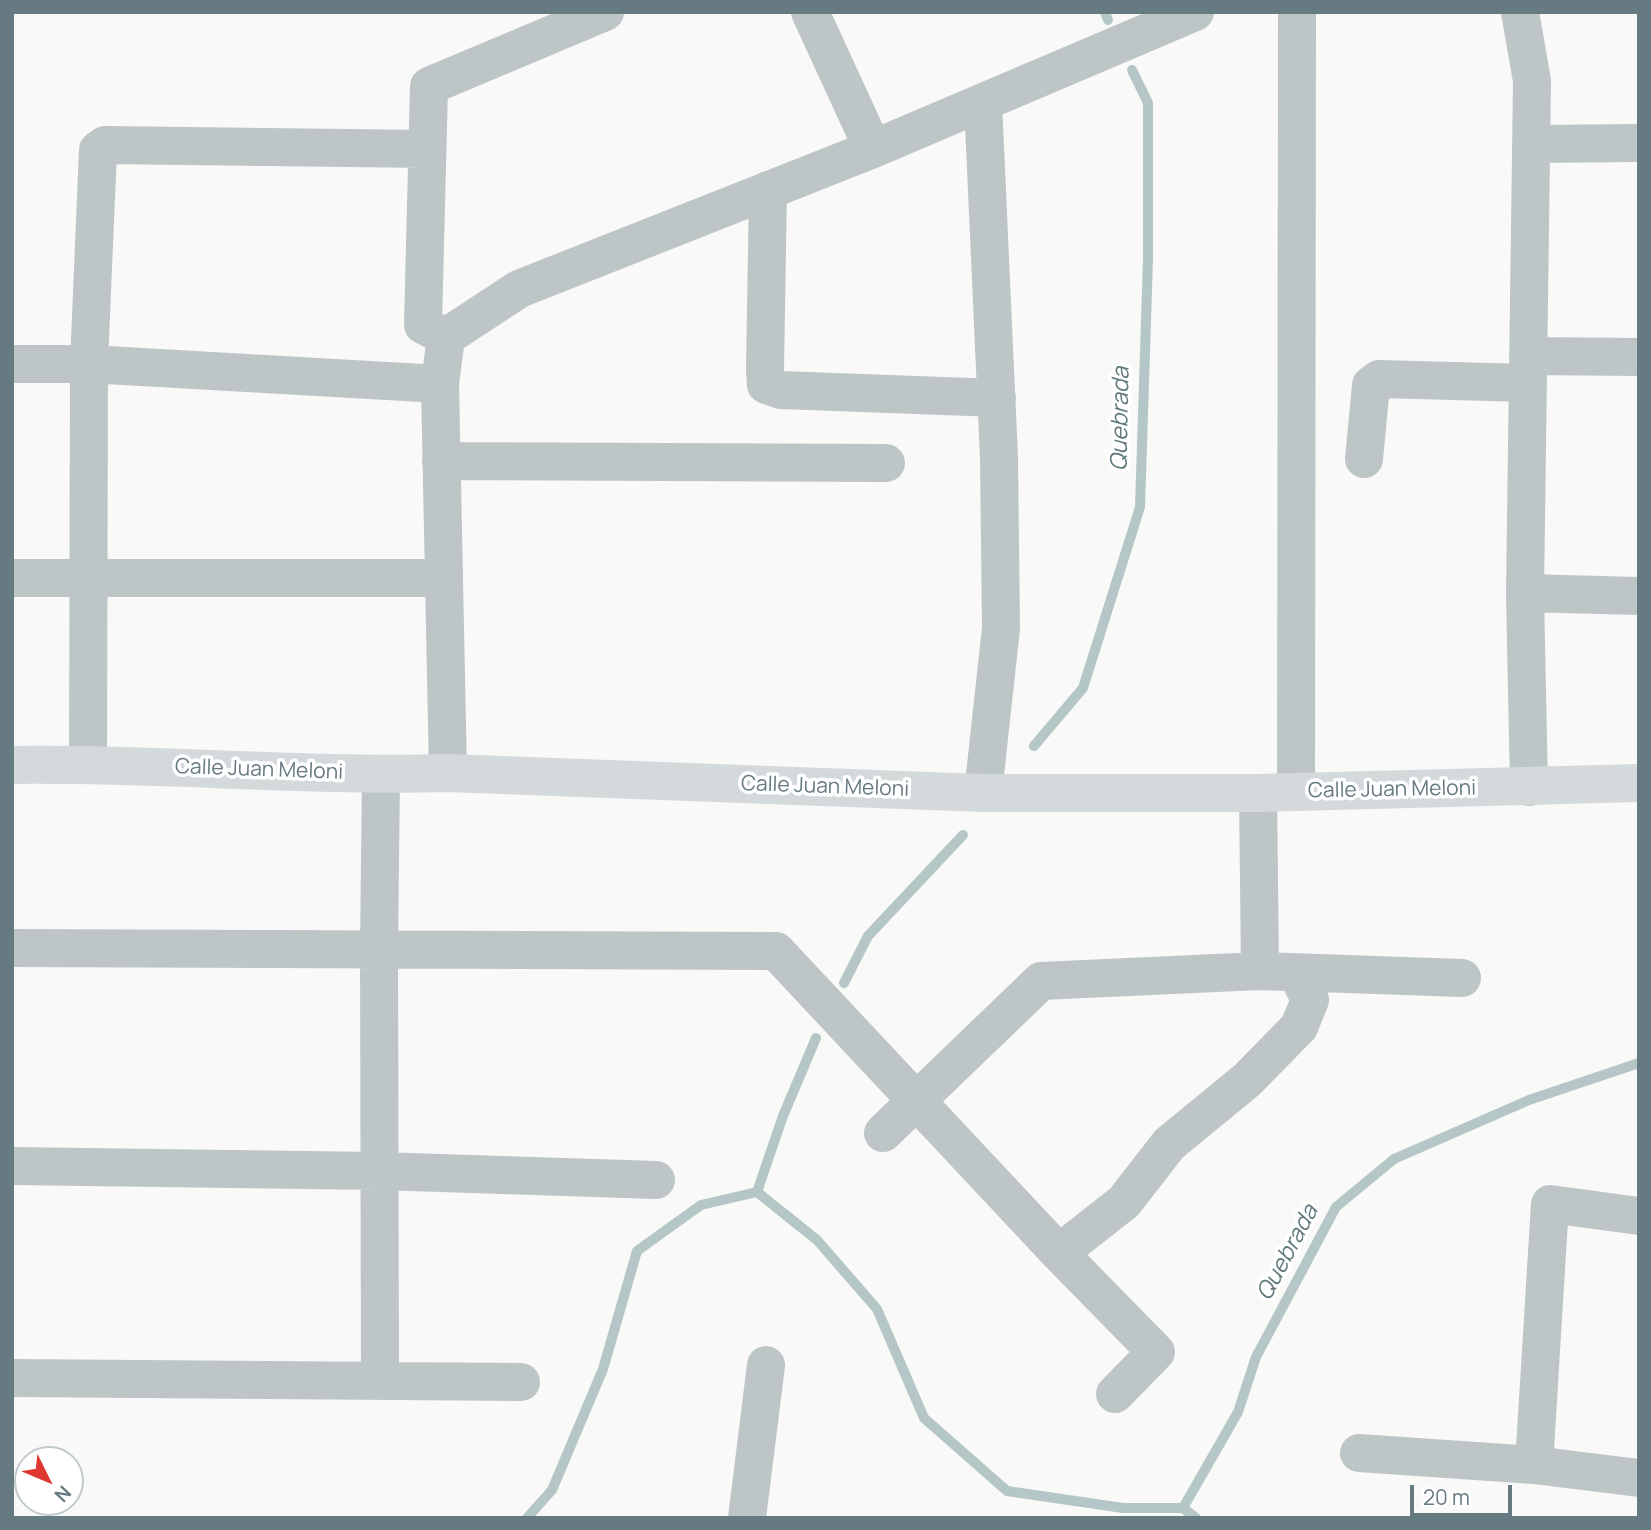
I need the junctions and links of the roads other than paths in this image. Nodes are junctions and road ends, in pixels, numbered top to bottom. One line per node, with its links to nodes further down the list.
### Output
1 (605, 12): 9 (street)
2 (810, 12): 10 (street)
3 (1195, 12): 6 (street)
4 (1297, 12): 33 (street)
5 (1520, 12): 8 (street)
6 (983, 102): 10 (street); 18 (street)
7 (1639, 143): 8 (street)
8 (1531, 144): 16 (street)
9 (427, 149): 12 (street); 15 (street)
10 (873, 149): 11 (street)
11 (768, 190): 12 (street); 18 (street)
12 (446, 337): 17 (street)
13 (1639, 357): 16 (street)
14 (12, 364): 15 (street)
15 (89, 364): 17 (street); 22 (street)
16 (1528, 369): 19 (street); 25 (street)
17 (439, 384): 20 (street)
18 (997, 398): 34 (street)
19 (1364, 459)
20 (441, 461): 21 (street); 24 (street)
21 (886, 463)
22 (89, 577): 23 (street); 24 (street); 27 (street)
23 (12, 578)
24 (444, 578): 29 (street)
25 (1525, 593): 26 (street); 32 (street)
26 (1639, 596)
27 (88, 764): 28 (main road, Calle Juan Meloni); 30 (main road, Calle Juan Meloni)
28 (12, 765)
29 (448, 773): 30 (main road, Calle Juan Meloni); 34 (main road, Calle Juan Meloni)
30 (381, 775): 37 (street)
31 (1639, 783): 32 (main road, Calle Juan Meloni)
32 (1529, 787): 33 (main road, Calle Juan Meloni)
33 (1296, 792): 35 (main road, Calle Juan Meloni)
34 (984, 793): 35 (main road, Calle Juan Meloni)
35 (1258, 793): 38 (street)
36 (12, 948): 37 (street)
37 (379, 950): 41 (street); 44 (street)
38 (1260, 971): 39 (street); 41 (street)
39 (1297, 973): 40 (street); 47 (street)
40 (1462, 978)
41 (916, 1100): 42 (street); 47 (street)
42 (883, 1133)
43 (12, 1167): 44 (street)
44 (379, 1171): 45 (street); 50 (street)
45 (656, 1180)
46 (1639, 1216): 54 (street)
47 (1059, 1253): 52 (street)
48 (766, 1365): 56 (street)
49 (12, 1378): 50 (street)
50 (380, 1381): 51 (street)
51 (521, 1382)
52 (1115, 1394)
53 (1359, 1453): 54 (street)
54 (1534, 1465): 55 (street)
55 (1639, 1478)
56 (747, 1518)

